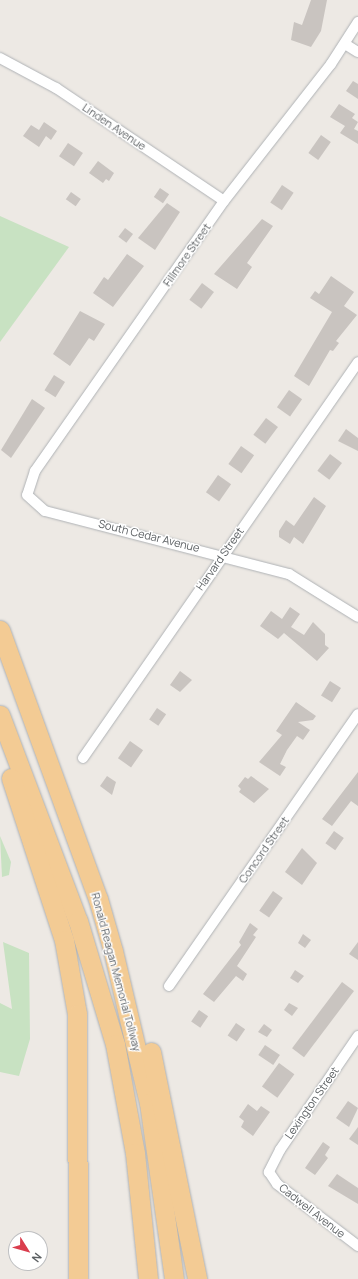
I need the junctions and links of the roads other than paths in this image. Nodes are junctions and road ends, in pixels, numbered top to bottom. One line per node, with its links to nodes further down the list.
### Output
1 (358, 22): 2 (street, Fillmore Street)
2 (345, 44): 3 (street); 5 (street, Fillmore Street)
3 (358, 52)
4 (0, 58): 5 (street, Linden Avenue)
5 (224, 201): 7 (street, Fillmore Street)
6 (358, 362): 8 (street, Harvard Street)
7 (27, 495): 8 (street, South Cedar Avenue)
8 (223, 554): 9 (street, South Cedar Avenue); 14 (street, Harvard Street)
9 (358, 617)
10 (0, 630): 15 (highway, Ronald Reagan Memorial Tollway)
11 (358, 714): 16 (street, Concord Street)
12 (0, 715): 21 (highway, Ronald Reagan Memorial Tollway)
13 (0, 746): 20 (highway)
14 (83, 758)
15 (98, 899): 22 (highway, Ronald Reagan Memorial Tollway); 23 (highway)
16 (169, 986)
17 (358, 1036): 18 (street, Lexington Street)
18 (269, 1172): 19 (street, Cadwell Avenue)
19 (358, 1246)
20 (78, 1279)
21 (148, 1279)
22 (174, 1279)
23 (197, 1279)

